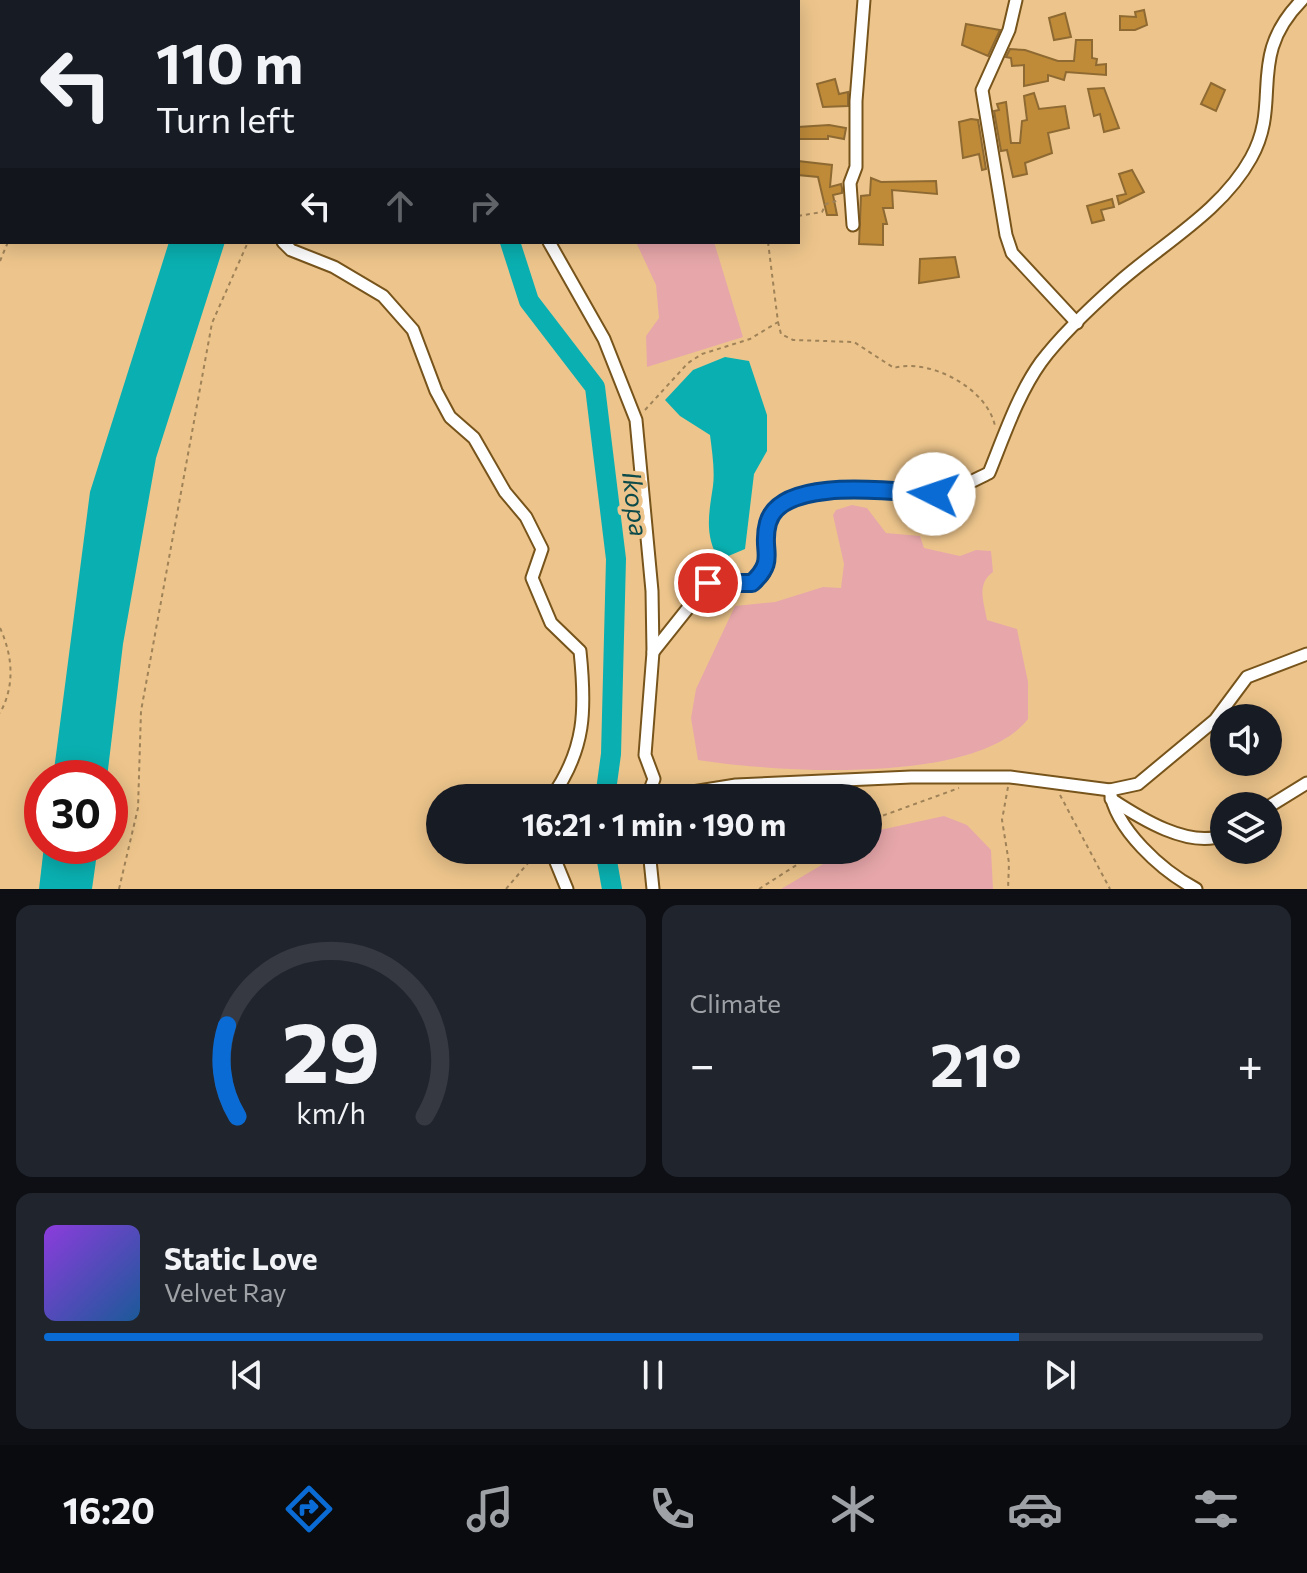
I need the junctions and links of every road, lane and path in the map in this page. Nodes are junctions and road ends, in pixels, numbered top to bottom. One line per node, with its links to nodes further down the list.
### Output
1 (864, 0): 4 (street)
2 (1016, 0): 12 (street)
3 (1302, 0): 12 (street)
4 (851, 199): 5 (path); 6 (street)
5 (800, 216)
6 (853, 225)
7 (247, 244): 34 (path)
8 (285, 244): 21 (street)
9 (550, 244): 13 (street)
10 (768, 244): 11 (path)
11 (778, 322): 13 (path); 14 (path)
12 (1077, 323): 14 (street)
13 (636, 420): 16 (street)
14 (999, 447): 16 (street)
15 (0, 628): 18 (path)
16 (653, 652): 22 (street)
17 (1307, 654): 26 (street)
18 (0, 713)
19 (1010, 777): 23 (street); 24 (street); 39 (path)
20 (1307, 783): 27 (street)
21 (564, 784)
22 (652, 784)
23 (758, 784)
24 (1055, 785): 26 (street); 40 (path)
25 (966, 786): 28 (path)
26 (1110, 794): 29 (street); 41 (street)
27 (1282, 798)
28 (882, 816)
29 (1210, 838)
30 (527, 864): 35 (path)
31 (557, 864): 36 (street)
32 (650, 864): 37 (street)
33 (798, 864): 38 (path)
34 (119, 889)
35 (506, 889)
36 (567, 889)
37 (653, 889)
38 (759, 889)
39 (1008, 889)
40 (1110, 889)
41 (1196, 889)

